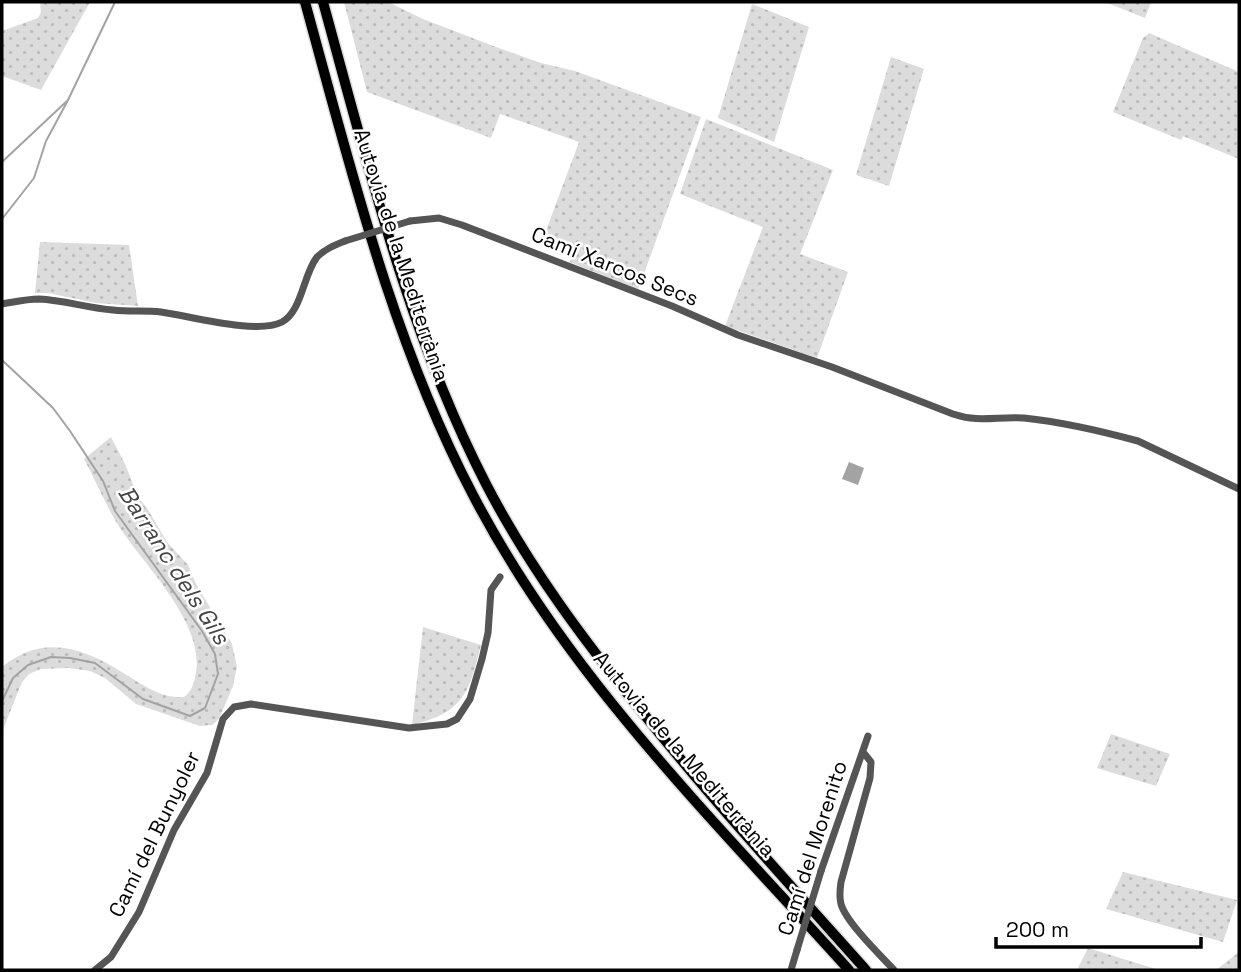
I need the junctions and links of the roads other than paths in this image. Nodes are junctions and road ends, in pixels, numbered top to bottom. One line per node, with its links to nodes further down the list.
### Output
1 (305, 2): 10 (highway, Autovia de la Mediterrània)
2 (323, 2): 11 (highway, Autovia de la Mediterrània)
3 (2, 304): 4 (street, Camí Xarcos Secs, bridge)
4 (1239, 489)
5 (500, 577): 8 (street, Camí del Bunyoler)
6 (868, 736): 7 (street, Camí del Morenito)
7 (863, 752): 9 (street, Camí del Morenito, bridge); 12 (street)
8 (95, 970)
9 (791, 970)
10 (849, 970)
11 (866, 970)
12 (894, 970)

